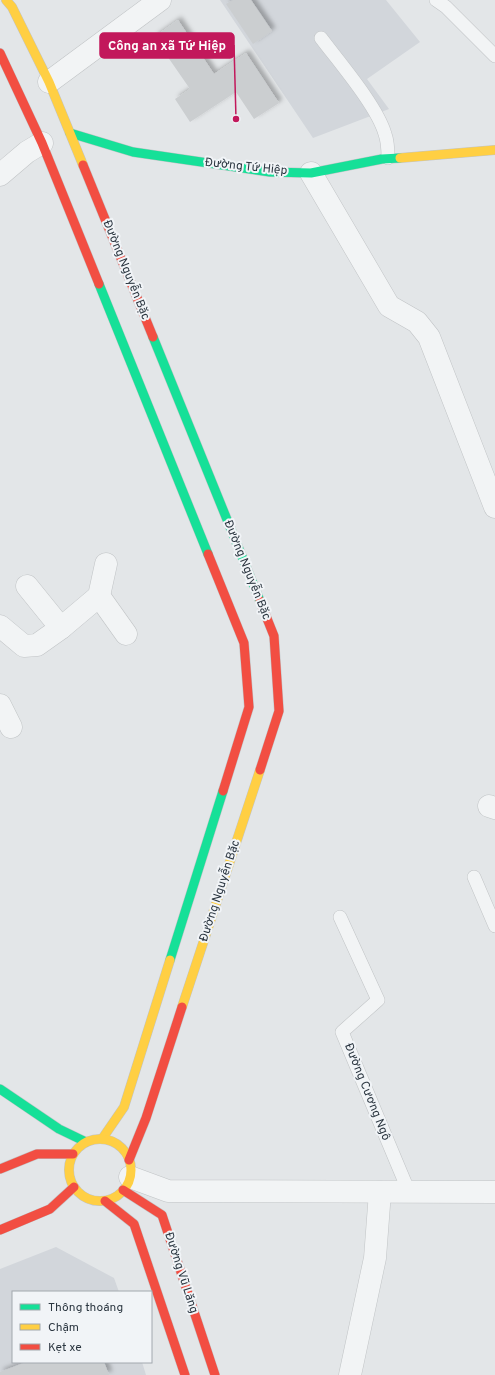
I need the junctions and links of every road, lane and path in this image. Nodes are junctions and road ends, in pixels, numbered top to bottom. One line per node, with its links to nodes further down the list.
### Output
1 (160, 0): 7 (street)
2 (436, 0): 6 (lane)
3 (8, 6): 7 (main road, Đường Nguyễn Bặc)
4 (321, 38): 11 (lane)
5 (0, 53): 9 (main road)
6 (495, 56)
7 (49, 82): 8 (main road, Đường Nguyễn Bặc)
8 (66, 134): 12 (main road, Đường Tứ Hiệp); 31 (main road, Đường Nguyễn Bặc)
9 (46, 142): 13 (street); 27 (main road)
10 (495, 150): 11 (main road, Đường Tứ Hiệp)
11 (388, 158): 12 (main road, Đường Tứ Hiệp)
12 (311, 173): 14 (street)
13 (0, 175)
14 (495, 507)
15 (106, 564): 17 (street)
16 (27, 586): 19 (street)
17 (99, 596): 19 (street); 20 (street)
18 (0, 626): 19 (street)
19 (61, 628)
20 (126, 634)
21 (0, 705): 22 (street)
22 (12, 727)
23 (474, 877): 25 (lane)
24 (340, 917): 34 (lane, Đường Cương Ngô)
25 (495, 926)
26 (0, 1089): 28 (main road)
27 (102, 1139): 28 (main road); 31 (main road)
28 (86, 1142): 29 (main road)
29 (73, 1154): 30 (main road); 32 (main road)
30 (0, 1169)
31 (127, 1176): 33 (street); 36 (main road); 39 (main road, Đường Vũ Lăng)
32 (74, 1187): 36 (main road); 37 (main road)
33 (380, 1192): 34 (street); 40 (street)
34 (409, 1192): 35 (street)
35 (495, 1192)
36 (105, 1201): 38 (main road)
37 (0, 1230)
38 (185, 1375)
39 (215, 1375)
40 (350, 1375)

